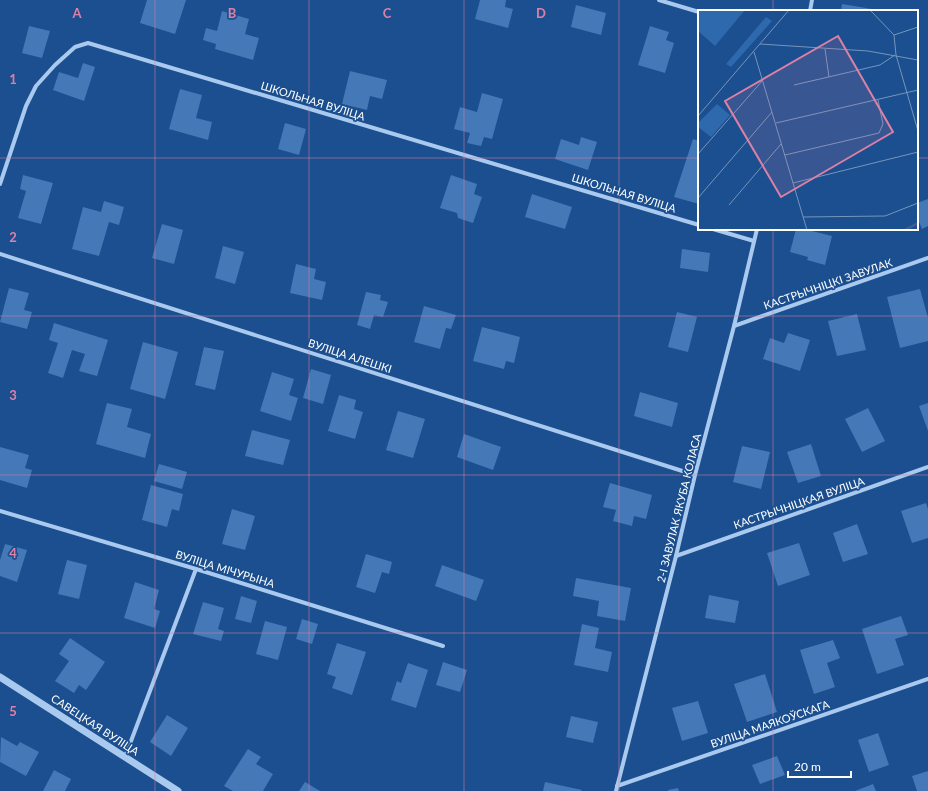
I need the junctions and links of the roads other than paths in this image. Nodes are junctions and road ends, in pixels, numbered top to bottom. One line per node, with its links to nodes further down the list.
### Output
1 (659, 0): 4 (street)
2 (812, 0): 3 (street)
3 (810, 10)
4 (698, 12)
5 (0, 184): 6 (street, ШКОЛЬНАЯ ВУЛІЦА)
6 (698, 225)
7 (716, 230): 9 (street)
8 (757, 230): 9 (street, 2-І ЗАВУЛАК ЯКУБА КОЛАСА)
9 (754, 241): 12 (street, 2-І ЗАВУЛАК ЯКУБА КОЛАСА)
10 (0, 254): 14 (street, ВУЛІЦА АЛЕШКІ)
11 (928, 258): 12 (street, КАСТРЫЧНІЦКІ ЗАВУЛАК)
12 (734, 326): 14 (street, 2-І ЗАВУЛАК ЯКУБА КОЛАСА)
13 (928, 467): 16 (street, КАСТРЫЧНІЦКАЯ ВУЛІЦА)
14 (696, 475): 16 (street, 2-І ЗАВУЛАК ЯКУБА КОЛАСА)
15 (0, 511): 17 (street, ВУЛІЦА МІЧУРЫНА)
16 (676, 556): 22 (street, 2-І ЗАВУЛАК ЯКУБА КОЛАСА)
17 (196, 569): 18 (street, ВУЛІЦА МІЧУРЫНА); 21 (street)
18 (444, 646)
19 (0, 677): 21 (street, САВЕЦКАЯ ВУЛІЦА)
20 (928, 679): 22 (street, ВУЛІЦА МАЯКОЎСКАГА)
21 (125, 757): 23 (street, САВЕЦКАЯ ВУЛІЦА)
22 (618, 786): 24 (street, 2-І ЗАВУЛАК ЯКУБА КОЛАСА)
23 (178, 791)
24 (616, 791)

